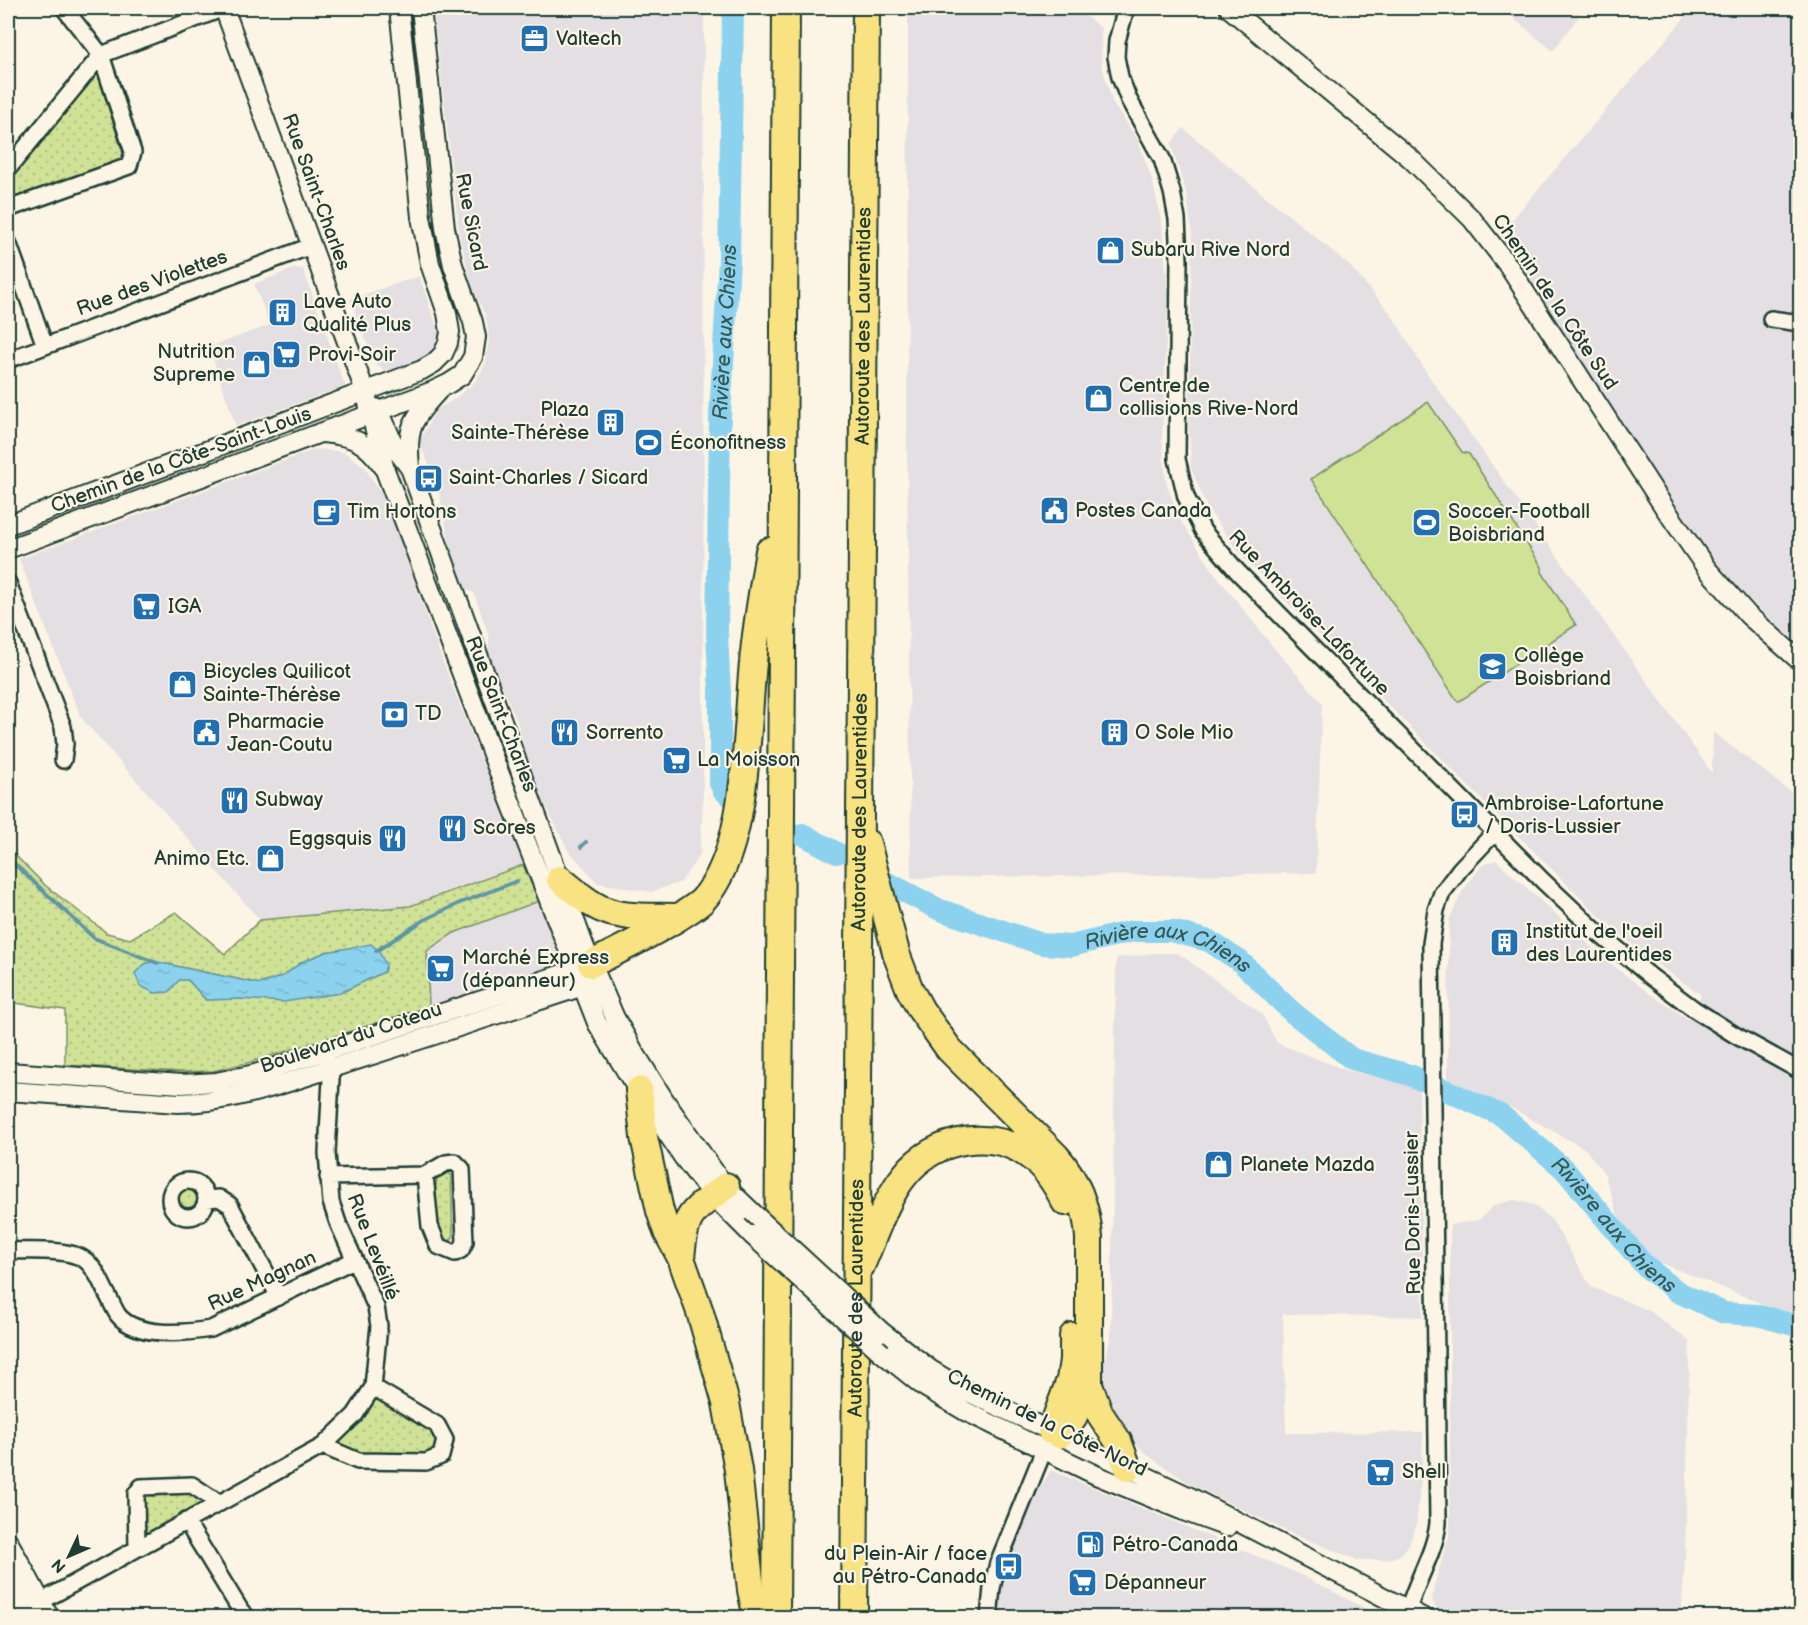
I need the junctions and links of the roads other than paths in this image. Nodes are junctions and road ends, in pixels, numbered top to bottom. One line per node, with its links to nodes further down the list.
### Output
1 (64, 8): 9 (street)
2 (224, 8): 9 (street); 15 (street, Rue Saint-Charles)
3 (399, 8): 11 (street)
4 (421, 8): 10 (street, Rue Sicard)
5 (786, 8): 24 (highway)
6 (866, 8): 38 (highway, Autoroute des Laurentides)
7 (1126, 8): 39 (street, Rue Ambroise-Lafortune)
8 (1229, 8): 36 (street, Chemin de la Côte Sud)
9 (101, 55): 12 (street); 13 (street)
10 (434, 132): 11 (street); 20 (street, Rue Sicard)
11 (412, 133): 21 (street)
12 (8, 169)
13 (8, 209)
14 (8, 242): 18 (street)
15 (311, 246): 18 (street, Rue des Violettes); 21 (street, Rue Saint-Charles)
16 (1771, 319): 17 (street)
17 (1800, 323)
18 (45, 346): 19 (street, Rue des Violettes)
19 (8, 360)
20 (441, 387): 22 (street, Rue Sicard); 25 (street)
21 (366, 391): 22 (street, Rue Saint-Charles); 27 (street, Chemin de la Côte-Saint-Louis)
22 (374, 412): 23 (street, Chemin de la Côte-Saint-Louis); 25 (street, Rue Saint-Charles); 26 (street, Rue Saint-Charles)
23 (318, 433): 26 (street); 28 (street, Chemin de la Côte-Saint-Louis)
24 (783, 455): 41 (highway); 72 (highway)
25 (410, 468): 32 (street, Rue Saint-Charles)
26 (385, 470): 33 (street, Rue Saint-Charles)
27 (146, 473): 28 (street); 29 (street, Chemin de la Côte-Saint-Louis)
28 (153, 494): 30 (street, Chemin de la Côte-Saint-Louis)
29 (8, 525)
30 (8, 549)
31 (8, 582): 37 (street)
32 (461, 610): 33 (street); 34 (street, Rue Saint-Charles)
33 (440, 618): 35 (street, Rue Saint-Charles)
34 (468, 629): 35 (street); 40 (street, Rue Saint-Charles)
35 (447, 637): 42 (street, Rue Saint-Charles)
36 (1800, 661)
37 (63, 760)
38 (859, 816): 55 (highway, Autoroute des Laurentides); 57 (highway)
39 (1495, 832): 44 (street, Rue Ambroise-Lafortune); 69 (street, Rue Doris-Lussier)
40 (560, 879): 41 (highway); 42 (street, Rue Saint-Charles)
41 (678, 917): 42 (highway)
42 (583, 973): 43 (street, Boulevard du Coteau); 46 (street, Rue Saint-Charles); 50 (street, Rue Saint-Charles)
43 (327, 1060): 45 (street, Boulevard du Coteau); 47 (street, Boulevard du Coteau); 49 (street, Rue Levéillé)
44 (1800, 1071)
45 (8, 1072)
46 (639, 1090): 50 (street, Rue Saint-Charles); 53 (highway)
47 (8, 1091)
48 (425, 1175): 48 (street); 49 (street)
49 (328, 1177): 54 (street, Rue Levéillé)
50 (719, 1191): 53 (highway); 59 (street, Chemin de la Côte-Nord, bridge); 59 (street, Chemin de la Côte-Nord, bridge)
51 (206, 1199): 56 (street)
52 (8, 1251): 56 (street, Rue Magnan)
53 (681, 1258): 71 (highway)
54 (354, 1260): 56 (street, Rue Magnan); 58 (street, Rue Levéillé)
55 (856, 1275): 59 (highway); 73 (highway, Autoroute des Laurentides)
56 (279, 1298)
57 (1089, 1384): 59 (highway); 61 (highway)
58 (373, 1387): 60 (street, Rue Levéillé); 60 (street)
59 (1052, 1439): 61 (street, Chemin de la Côte-Nord); 65 (street, Chemin de la Côte-Nord); 74 (street)
60 (323, 1446): 62 (street, Rue Levéillé)
61 (1128, 1468): 65 (street, Chemin de la Côte-Nord)
62 (219, 1503): 63 (street, Rue Levéillé); 66 (street)
63 (186, 1521): 66 (street, Rue Levéillé); 70 (street)
64 (8, 1541): 68 (street)
65 (1284, 1547): 69 (street, Chemin de la Côte-Nord)
66 (137, 1548): 68 (street, Rue Levéillé)
67 (8, 1578): 68 (street)
68 (36, 1612)
69 (1406, 1613): 75 (street, Chemin de la Côte-Nord)
70 (248, 1617)
71 (758, 1617)
72 (776, 1617)
73 (854, 1617)
74 (989, 1617)
75 (1424, 1617)

